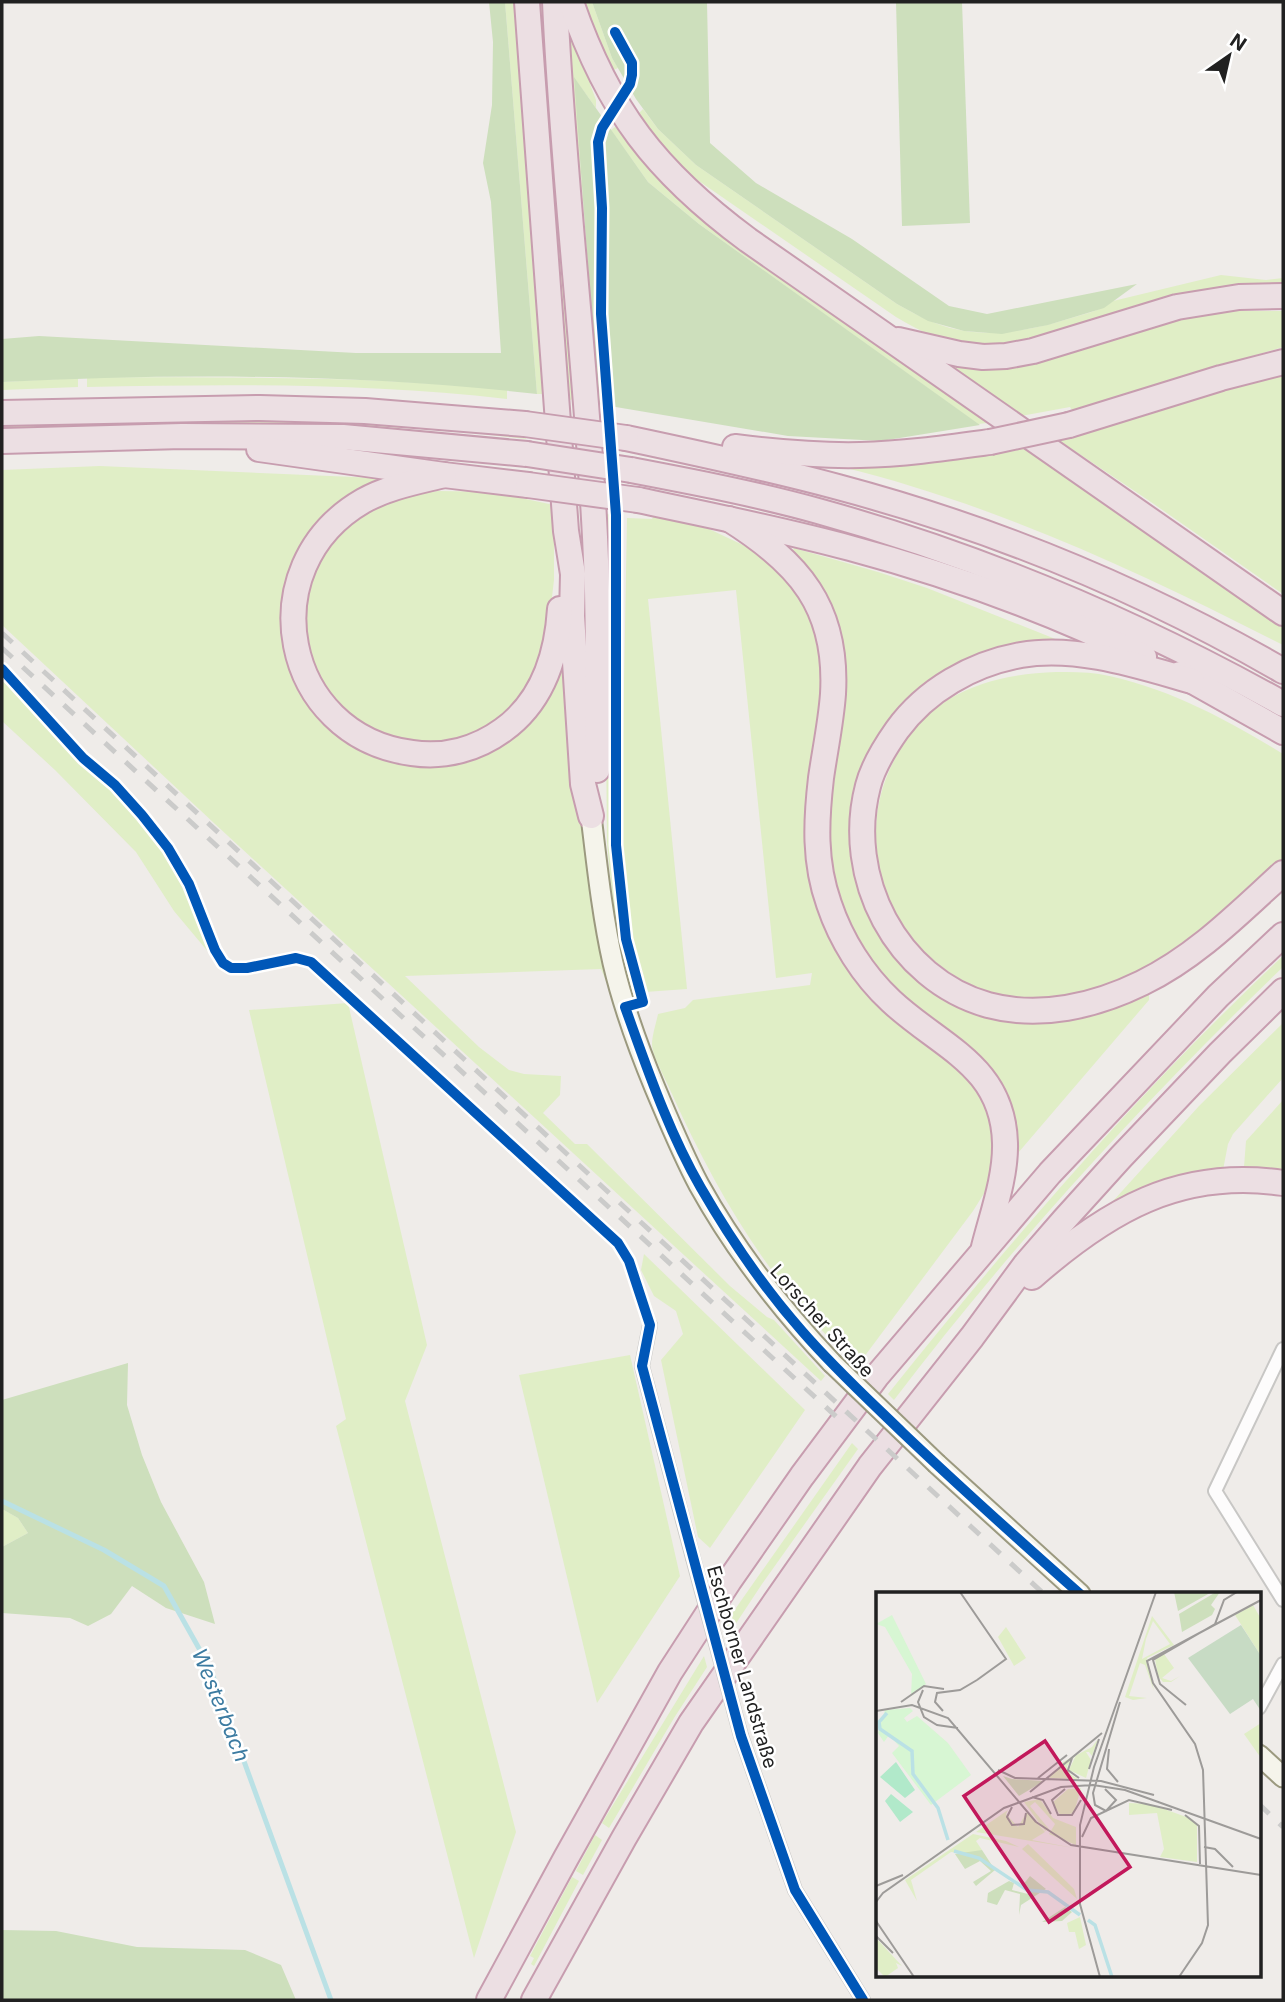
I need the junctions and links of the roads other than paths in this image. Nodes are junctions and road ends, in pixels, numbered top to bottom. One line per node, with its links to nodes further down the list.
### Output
1 (527, 2): 13 (highway)
2 (555, 2): 19 (highway)
3 (571, 2): 5 (highway)
4 (1283, 296): 5 (highway)
5 (887, 337): 14 (highway)
6 (1283, 362): 9 (highway, bridge)
7 (2, 414): 9 (highway, bridge)
8 (182, 436): 10 (highway); 11 (highway); 17 (highway, bridge)
9 (626, 438): 15 (highway)
10 (2, 441)
11 (444, 475): 12 (highway, bridge); 13 (highway)
12 (729, 519): 16 (highway); 26 (highway)
13 (566, 531): 19 (highway)
14 (1283, 613)
15 (1283, 671)
16 (1192, 681): 18 (highway); 20 (highway)
17 (1283, 704)
18 (1283, 732)
19 (591, 816): 30 (main road, Lorscher Straße, bridge)
20 (1283, 873)
21 (1283, 917): 23 (highway)
22 (1283, 935): 23 (highway)
23 (1260, 957): 26 (highway)
24 (1283, 991): 28 (highway)
25 (1283, 1184): 28 (highway)
26 (983, 1251): 36 (highway)
27 (650, 1325): 38 (street, Eschborner Landstraße, bridge)
28 (972, 1337): 37 (highway)
29 (1283, 1349): 31 (street)
30 (1078, 1592)
31 (1283, 1600)
32 (1283, 1664): 33 (street)
33 (1260, 1706)
34 (1260, 1756): 35 (main road)
35 (1283, 1777)
36 (489, 2000)
37 (534, 2000)
38 (863, 2000)

